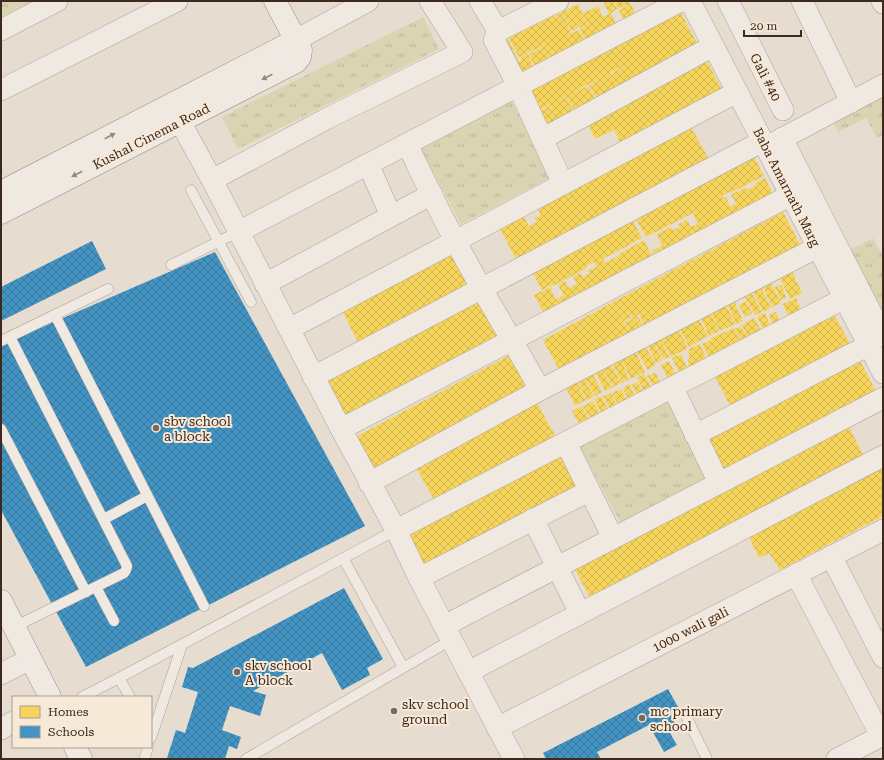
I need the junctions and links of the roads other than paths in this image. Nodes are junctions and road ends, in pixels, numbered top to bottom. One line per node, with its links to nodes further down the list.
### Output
1 (57, 1): 12 (street)
2 (177, 1): 18 (street)
3 (275, 1): 15 (street)
4 (368, 1): 15 (street)
5 (430, 1): 27 (street)
6 (480, 1): 13 (street)
7 (558, 1): 13 (street)
8 (681, 1): 17 (street)
9 (690, 1): 14 (street, Baba Amarnath Marg)
10 (728, 1): 21 (street, Gali #40)
11 (802, 1): 20 (street)
12 (1, 30)
13 (498, 31): 17 (street)
14 (713, 46): 19 (street, Baba Amarnath Marg); 23 (street)
15 (298, 48): 22 (street, Kushal Cinema Road)
16 (883, 85): 20 (street)
17 (518, 86): 23 (street); 25 (street)
18 (1, 90)
19 (738, 92): 24 (street, Baba Amarnath Marg); 28 (street)
20 (851, 102): 24 (street)
21 (783, 110)
22 (175, 113): 27 (street); 30 (street, Kushal Cinema Road, one-way to 22); 33 (street, Kushal Cinema Road, one-way to 33)
23 (542, 139): 28 (street)
24 (770, 142): 32 (street, Baba Amarnath Marg); 42 (street); 49 (street)
25 (407, 144): 26 (street); 31 (street)
26 (368, 164): 34 (street); 35 (street)
27 (212, 180): 35 (street)
28 (564, 184): 37 (street)
29 (191, 190): 36 (lane)
30 (1, 192)
31 (432, 194): 34 (street); 37 (street)
32 (791, 195): 38 (street, Baba Amarnath Marg); 48 (street)
33 (1, 213)
34 (391, 216): 40 (street)
35 (238, 232): 36 (lane); 40 (street)
36 (219, 241): 39 (lane); 44 (lane)
37 (455, 241): 42 (street); 46 (street)
38 (818, 247): 43 (street, Baba Amarnath Marg); 53 (street)
39 (171, 265)
40 (265, 284): 46 (street)
41 (108, 289): 45 (lane)
42 (482, 289): 48 (street); 51 (street)
43 (845, 298): 49 (street, Baba Amarnath Marg); 52 (street)
44 (251, 302)
45 (55, 315): 47 (lane); 63 (lane)
46 (288, 329): 51 (street)
47 (6, 339): 64 (lane)
48 (512, 340): 53 (street); 56 (street)
49 (876, 340): 50 (street, Baba Amarnath Marg); 57 (street)
50 (883, 373)
51 (313, 377): 56 (street)
52 (673, 388): 57 (street); 58 (street)
53 (540, 390): 60 (street)
54 (883, 398): 61 (street)
55 (1, 429): 74 (lane)
56 (341, 429): 60 (street)
57 (695, 435): 61 (street)
58 (566, 443): 62 (street); 66 (street)
59 (883, 456): 77 (street)
60 (369, 483): 66 (street)
61 (719, 483): 68 (street)
62 (589, 490): 65 (street); 68 (street)
63 (147, 496): 64 (lane); 76 (lane)
64 (104, 519): 74 (lane)
65 (533, 519): 71 (street); 73 (street)
66 (396, 530): 70 (lane); 73 (street)
67 (883, 530): 69 (street, 1000 wali gali)
68 (613, 538): 71 (street)
69 (831, 556): 72 (street, 1000 wali gali); 82 (street)
70 (343, 558): 81 (lane); 84 (lane)
71 (557, 568): 77 (street); 80 (street)
72 (796, 574): 93 (street, 1000 wali gali); 96 (street)
73 (419, 578): 80 (street)
74 (91, 589): 78 (lane); 79 (lane)
75 (1, 601): 79 (street)
76 (204, 606)
77 (580, 613): 85 (street)
78 (114, 621)
79 (14, 627): 83 (street)
80 (448, 633): 84 (lane); 85 (street)
81 (182, 645): 87 (lane); 95 (lane)
82 (883, 657)
83 (30, 659): 86 (street); 88 (street)
84 (403, 667): 100 (lane)
85 (468, 672): 93 (street)
86 (1, 674)
87 (119, 678): 89 (lane); 90 (lane)
88 (49, 696)
89 (84, 696)
90 (129, 696)
91 (686, 718): 102 (lane)
92 (12, 723): 94 (street)
93 (497, 728): 101 (street)
94 (1, 729)
95 (152, 733)
96 (882, 735): 98 (street)
97 (148, 748): 99 (lane)
98 (859, 754): 103 (street)
99 (146, 759)
100 (246, 759)
101 (514, 759)
102 (707, 759)
103 (837, 759)

